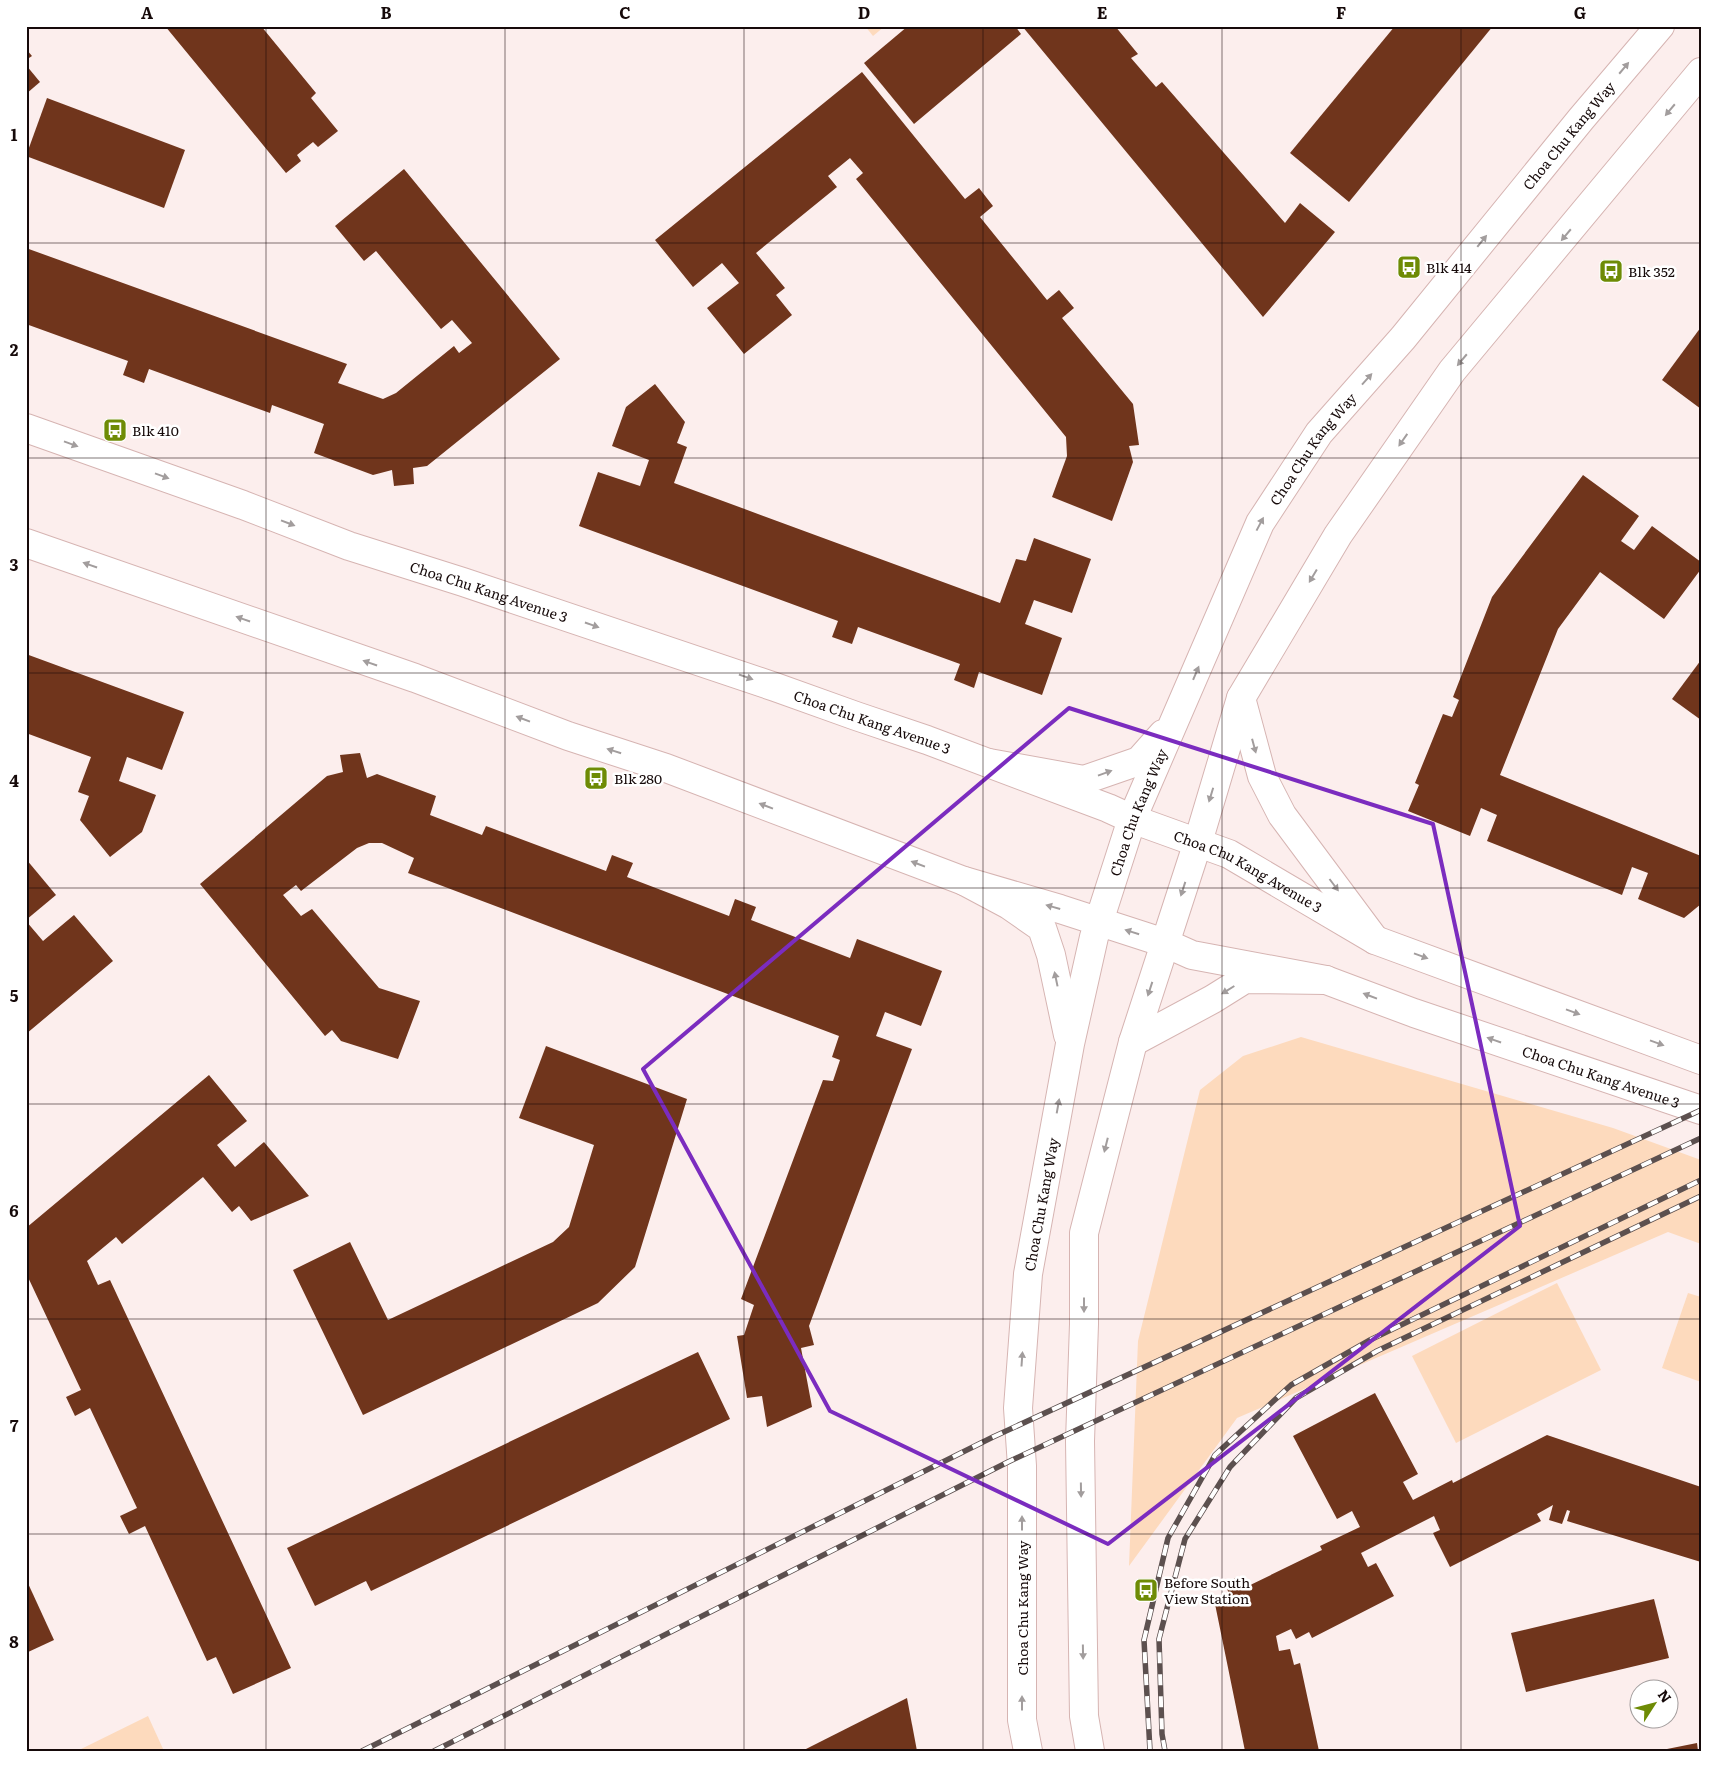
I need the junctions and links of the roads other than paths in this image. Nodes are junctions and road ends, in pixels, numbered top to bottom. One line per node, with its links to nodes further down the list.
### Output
1 (1660, 26): 6 (main road, Choa Chu Kang Way, one-way to 1)
2 (1701, 72): 5 (main road, one-way to 5)
3 (26, 428): 7 (main road, Choa Chu Kang Avenue 3, one-way to 7)
4 (26, 543): 10 (main road, Choa Chu Kang Avenue 3, one-way to 4)
5 (1241, 698): 9 (main road, one-way to 9); 12 (main road, one-way to 12)
6 (1177, 718): 7 (main road, one-way to 6); 8 (main road, Choa Chu Kang Way)
7 (989, 763): 8 (main road, Choa Chu Kang Avenue 3)
8 (1132, 820): 9 (main road, Choa Chu Kang Avenue 3); 11 (main road, Choa Chu Kang Way)
9 (1198, 842): 12 (main road, Choa Chu Kang Avenue 3); 13 (main road, one-way to 13)
10 (964, 881): 11 (main road, Choa Chu Kang Avenue 3, one-way to 10); 16 (main road, one-way to 10)
11 (1099, 922): 13 (main road, Choa Chu Kang Avenue 3, one-way to 11); 16 (main road, Choa Chu Kang Way)
12 (1375, 940): 17 (main road, Choa Chu Kang Avenue 3, one-way to 17)
13 (1165, 943): 14 (main road, Choa Chu Kang Avenue 3); 15 (main road, one-way to 15)
14 (1326, 980): 15 (main road, one-way to 15); 18 (main road, Choa Chu Kang Avenue 3, one-way to 14)
15 (1133, 1042): 20 (main road, one-way to 20)
16 (1070, 1044): 19 (main road, Choa Chu Kang Way, one-way to 16)
17 (1701, 1060)
18 (1701, 1110)
19 (1028, 1751)
20 (1090, 1751)

